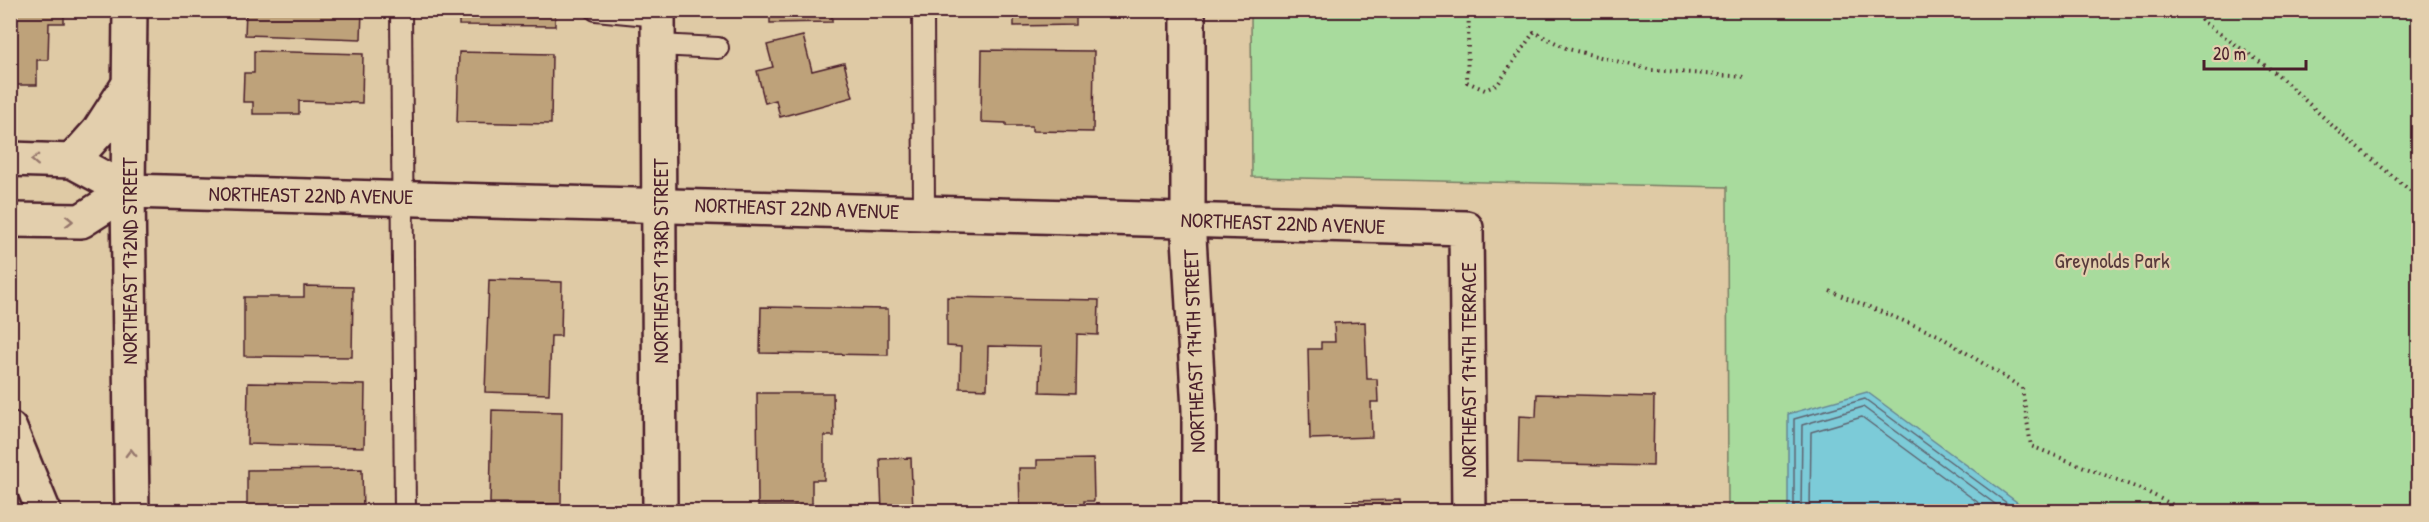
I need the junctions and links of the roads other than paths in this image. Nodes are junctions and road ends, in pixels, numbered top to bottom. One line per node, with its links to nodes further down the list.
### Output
1 (130, 10): 8 (street, NORTHEAST 172ND STREET)
2 (401, 10): 12 (lane)
3 (596, 10): 6 (lane)
4 (923, 10): 14 (lane)
5 (1188, 10): 16 (street, NORTHEAST 174TH STREET)
6 (658, 24): 7 (lane); 13 (street, NORTHEAST 173RD STREET)
7 (718, 48)
8 (129, 84): 10 (street); 11 (street, NORTHEAST 172ND STREET)
9 (10, 159): 10 (street, NORTHEAST 22ND AVENUE, one-way to 9)
10 (72, 161): 11 (street, NORTHEAST 22ND AVENUE)
11 (128, 191): 12 (street, NORTHEAST 22ND AVENUE); 15 (street, one-way to 11); 20 (street, NORTHEAST 172ND STREET, one-way to 11)
12 (404, 198): 13 (street, NORTHEAST 22ND AVENUE); 21 (lane)
13 (660, 204): 14 (street, NORTHEAST 22ND AVENUE); 22 (street, NORTHEAST 173RD STREET)
14 (924, 212): 16 (street, NORTHEAST 22ND AVENUE)
15 (10, 220)
16 (1188, 220): 17 (street, NORTHEAST 22ND AVENUE); 23 (street, NORTHEAST 174TH STREET)
17 (1466, 228): 24 (street, NORTHEAST 174TH TERRACE)
18 (10, 429): 19 (street)
19 (44, 512)
20 (132, 512)
21 (405, 512)
22 (660, 512)
23 (1199, 512)
24 (1469, 512)

